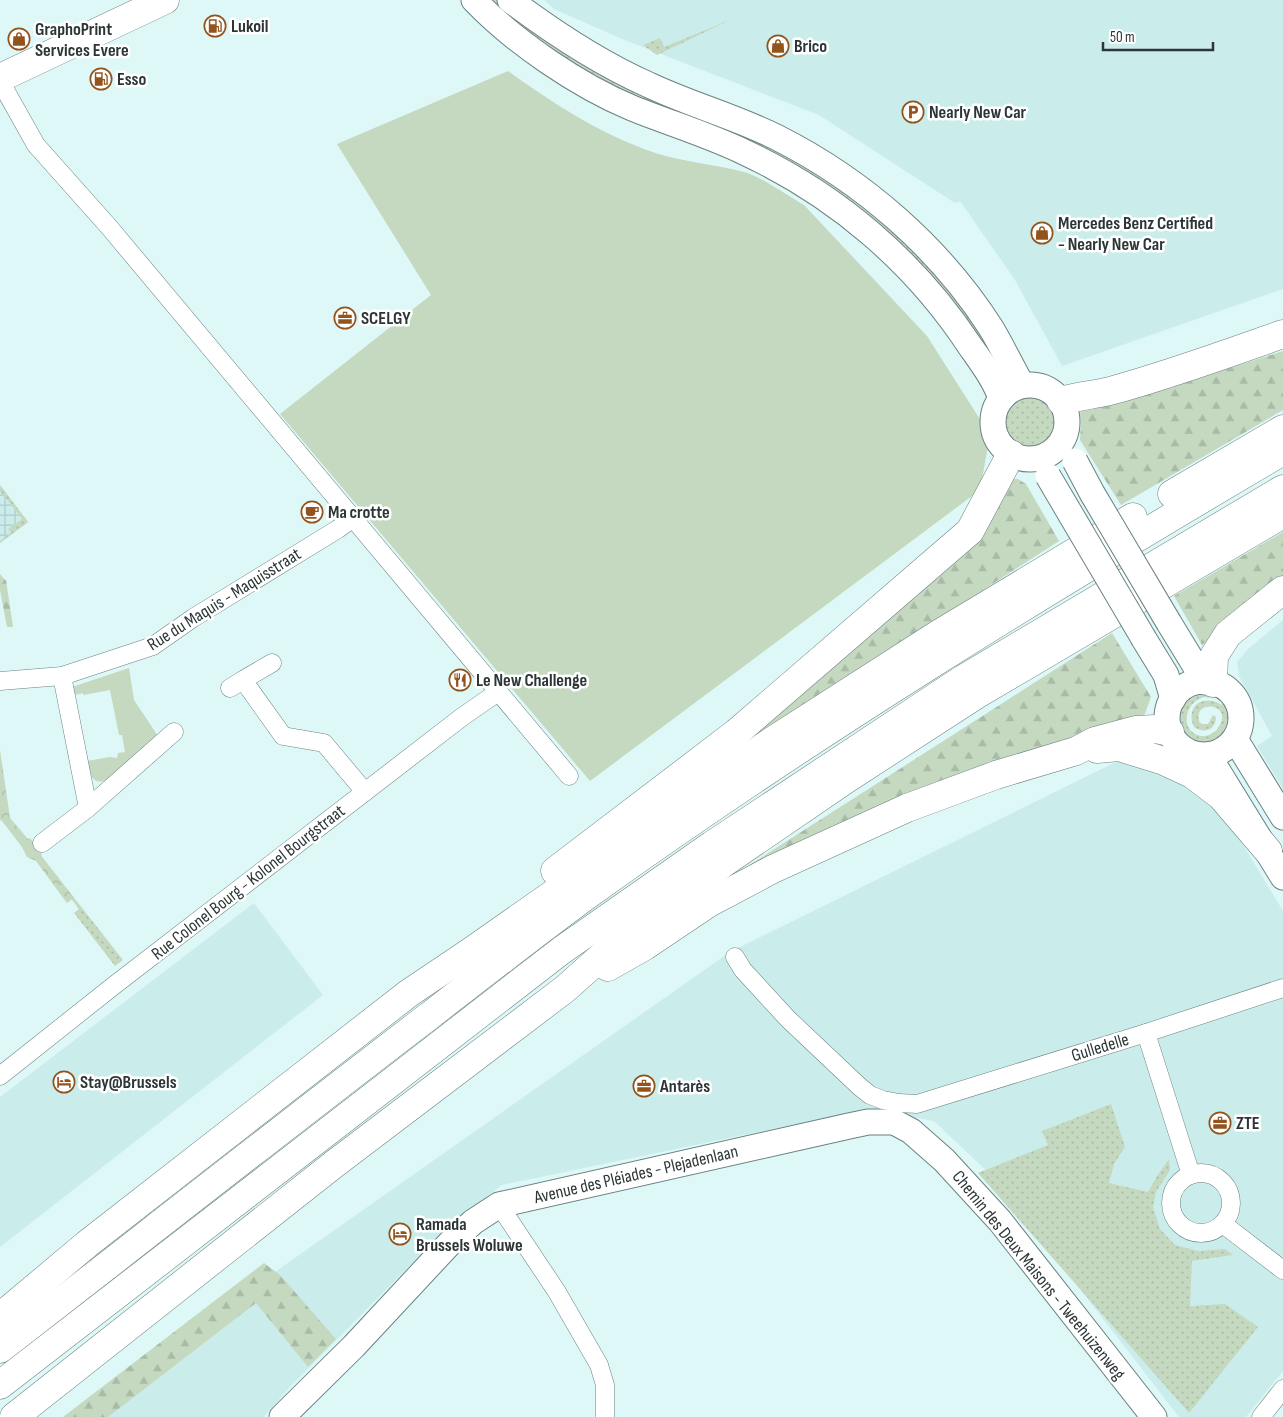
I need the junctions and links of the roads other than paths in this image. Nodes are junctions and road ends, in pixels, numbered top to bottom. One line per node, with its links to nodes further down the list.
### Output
1 (165, 0): 4 (main road)
2 (474, 0): 7 (main road)
3 (510, 0): 6 (main road)
4 (0, 79): 16 (street)
5 (1283, 334): 8 (main road)
6 (1022, 385): 7 (main road); 8 (main road)
7 (1001, 398): 12 (main road)
8 (1061, 401): 10 (main road)
9 (1283, 429): 39 (main road)
10 (1069, 450): 13 (main road); 21 (main road, bridge)
11 (1283, 451): 48 (main road)
12 (1011, 454): 13 (main road); 39 (main road)
13 (1043, 467): 23 (main road, bridge)
14 (1283, 489): 49 (main road)
15 (1283, 514): 38 (main road)
16 (353, 518): 19 (street, Rue du Maquis - Maquisstraat); 22 (street)
17 (1283, 590): 21 (main road)
18 (272, 663): 30 (street)
19 (62, 676): 20 (street, Rue du Maquis - Maquisstraat); 31 (street)
20 (0, 681)
21 (1209, 682): 23 (main road); 26 (main road)
22 (498, 692): 29 (street); 30 (street, Rue Colonel Bourg - Kolonel Bourgstraat)
23 (1173, 699): 25 (main road)
24 (174, 732): 31 (street)
25 (1170, 732): 27 (main road); 28 (main road)
26 (1235, 739): 28 (main road); 32 (main road)
27 (1076, 751): 34 (main road); 38 (main road)
28 (1208, 755): 34 (main road)
29 (569, 776)
30 (365, 792): 41 (street, Rue Colonel Bourg - Kolonel Bourgstraat)
31 (88, 808): 33 (street)
32 (1283, 817)
33 (42, 843)
34 (1268, 851): 35 (main road)
35 (1283, 877)
36 (735, 957): 40 (street, Gulledelle)
37 (1283, 988): 40 (street, Gulledelle)
38 (565, 989): 51 (main road)
39 (409, 994): 47 (main road)
40 (1146, 1033): 43 (street)
41 (0, 1076)
42 (894, 1122): 44 (main road, Avenue des Pléiades - Plejadenlaan); 54 (main road, Chemin des Deux Maisons - Tweehuizenweg)
43 (1191, 1175): 45 (street); 45 (street)
44 (499, 1205): 52 (main road, Avenue des Pléiades - Plejadenlaan); 53 (street)
45 (1222, 1224): 46 (street)
46 (1283, 1270)
47 (0, 1317)
48 (0, 1349)
49 (0, 1385)
50 (1283, 1389): 55 (street)
51 (15, 1416)
52 (282, 1417)
53 (606, 1417)
54 (1154, 1417)
55 (1261, 1417)

